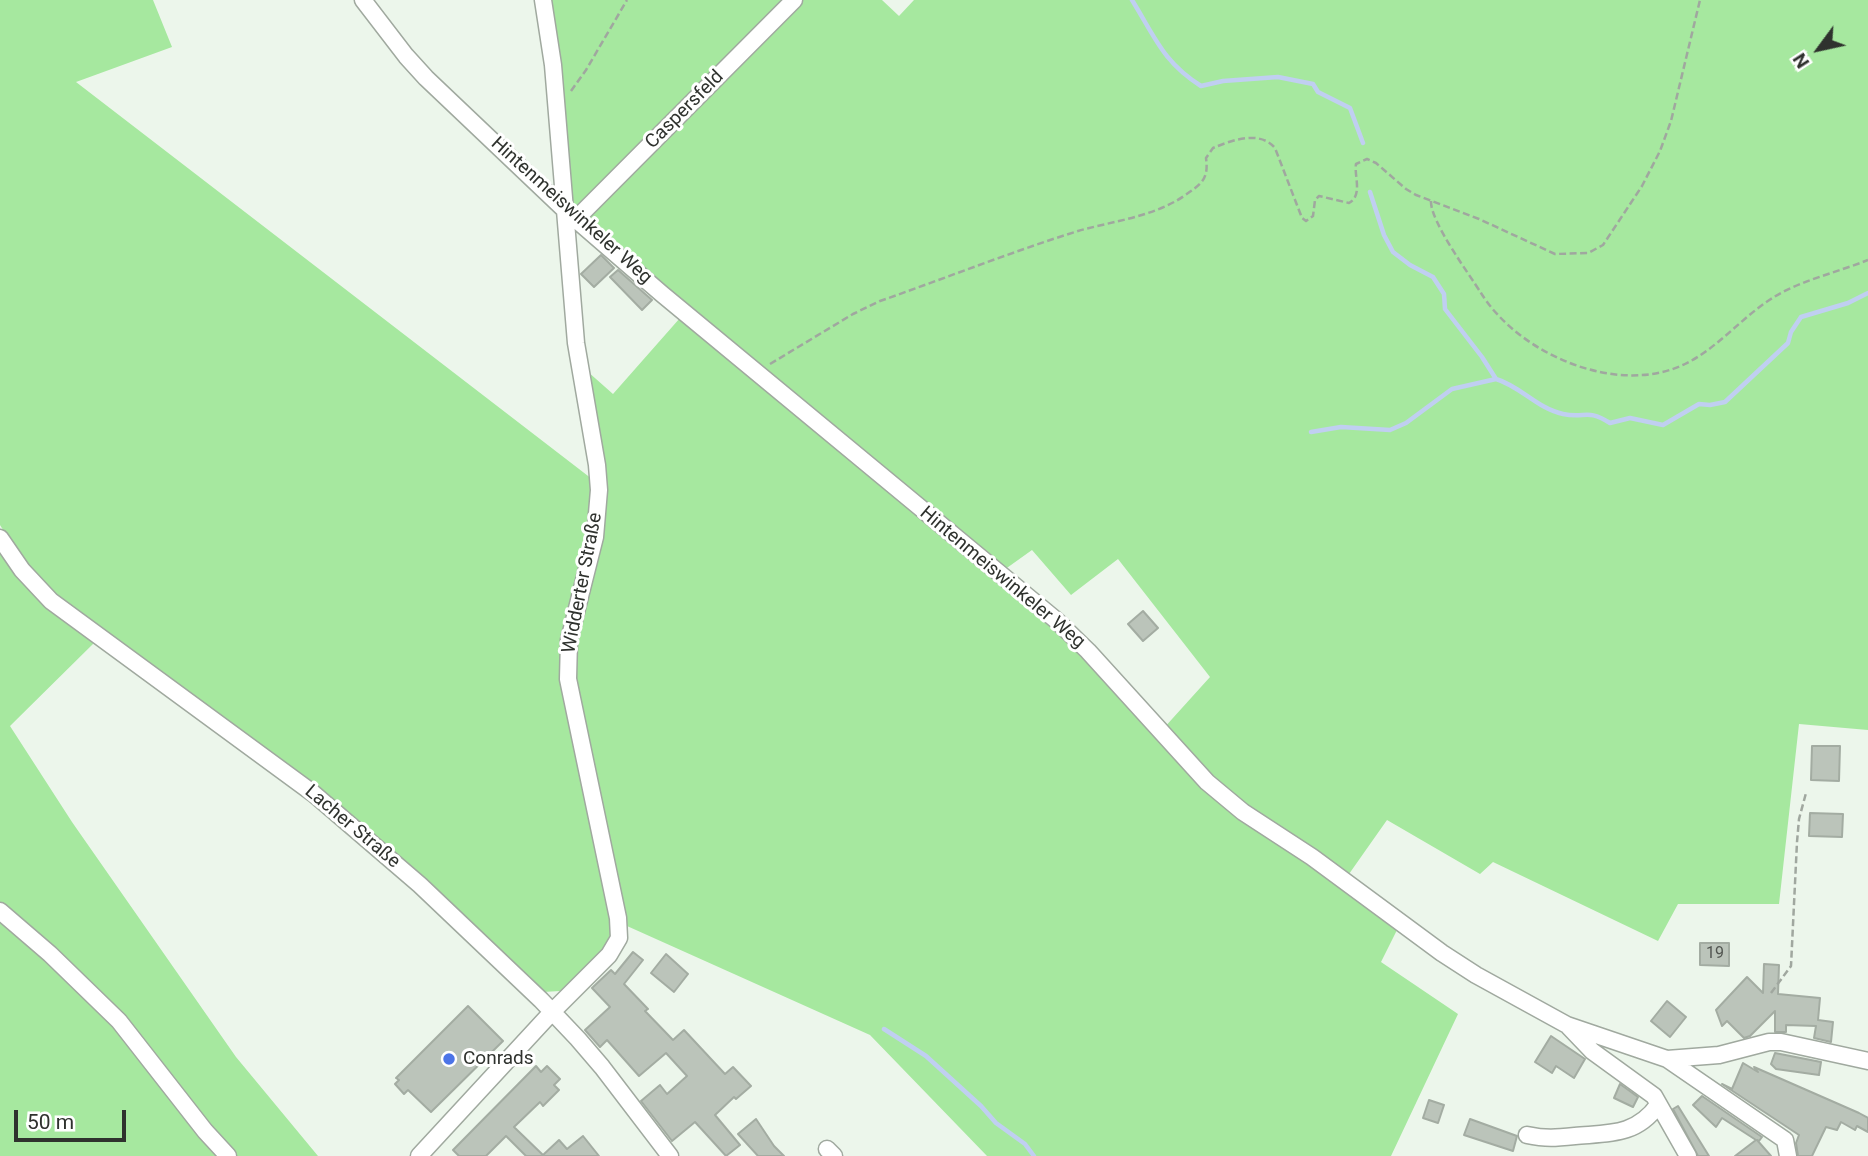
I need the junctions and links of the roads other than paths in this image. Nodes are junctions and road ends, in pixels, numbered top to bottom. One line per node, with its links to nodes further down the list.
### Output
1 (363, 0): 4 (street, Hintenmeiswinkeler Weg)
2 (543, 0): 4 (street, Widderter Straße)
3 (794, 0): 4 (street, Caspersfeld)
4 (571, 215): 7 (street, Widderter Straße); 8 (street, Hintenmeiswinkeler Weg)
5 (0, 538): 7 (street, Lacher Straße)
6 (0, 911): 13 (street)
7 (552, 1012): 14 (street, Widderter Straße); 15 (street, Lacher Straße)
8 (1567, 1025): 9 (street, Hintenmeiswinkeler Weg); 11 (street)
9 (1667, 1059): 10 (street); 17 (street, Hintenmeiswinkeler Weg)
10 (1868, 1061)
11 (1658, 1105): 12 (street); 16 (street)
12 (1527, 1135)
13 (228, 1156)
14 (419, 1156)
15 (670, 1156)
16 (1688, 1156)
17 (1788, 1156)

